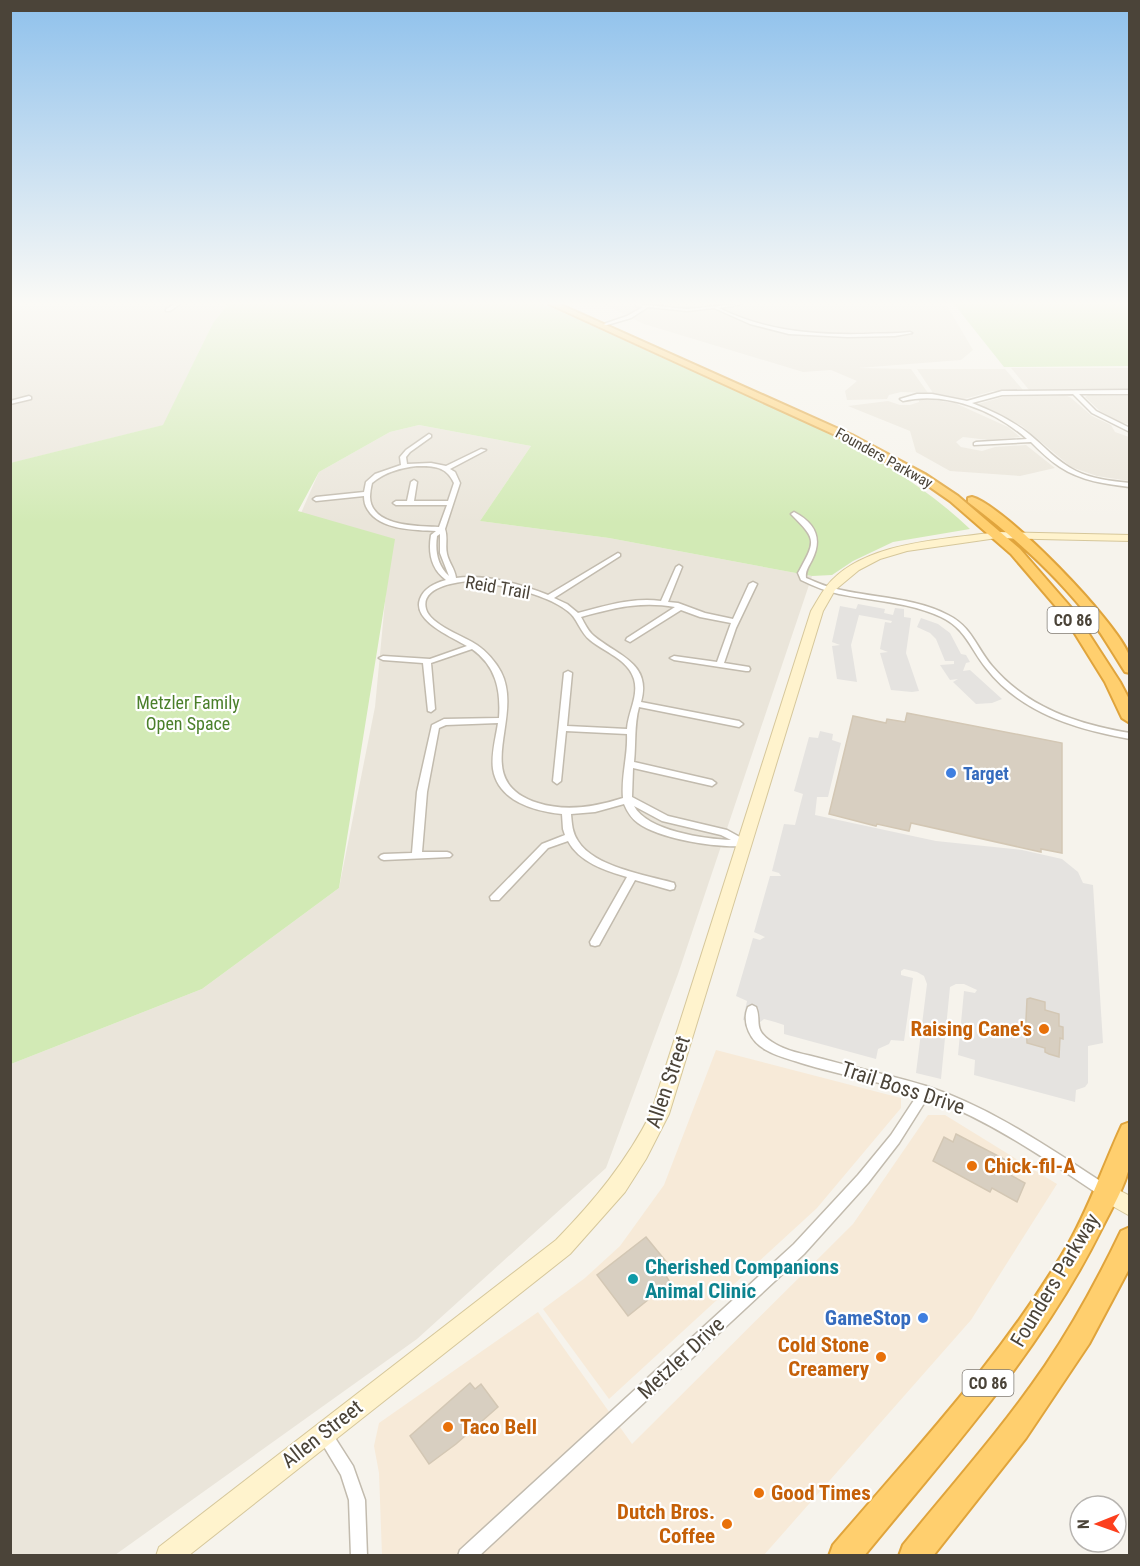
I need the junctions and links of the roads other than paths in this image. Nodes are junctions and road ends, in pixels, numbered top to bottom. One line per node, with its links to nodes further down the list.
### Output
1 (718, 377): 25 (highway, Founders Parkway / CO 86)
2 (1074, 392): 3 (street); 7 (street); 8 (street)
3 (1130, 392)
4 (29, 398): 6 (street)
5 (903, 399): 7 (street)
6 (10, 403)
7 (967, 403): 10 (street)
8 (1130, 430)
9 (429, 436): 13 (street)
10 (1033, 440): 11 (street); 16 (street)
11 (976, 444)
12 (483, 450): 14 (street)
13 (404, 465): 14 (street); 17 (street)
14 (446, 469): 19 (street)
15 (414, 482): 21 (street)
16 (1130, 485)
17 (367, 494): 18 (street); 23 (street)
18 (316, 499)
19 (450, 502): 21 (street); 23 (street)
20 (396, 503): 21 (street)
21 (410, 503)
22 (794, 514): 31 (street)
23 (442, 529): 29 (street)
24 (1130, 531): 25 (street)
25 (1009, 534): 26 (street); 31 (street, Allen Street); 44 (highway, Founders Parkway / CO 86); 48 (highway, Founders Parkway / CO 86)
26 (1130, 538)
27 (618, 555): 32 (street)
28 (679, 567): 33 (street)
29 (452, 581): 32 (street, Reid Trail); 38 (street, Reid Trail)
30 (753, 585): 36 (street)
31 (831, 588): 53 (street); 60 (street, Allen Street)
32 (549, 598): 35 (street, Reid Trail)
33 (664, 603): 34 (street); 35 (street)
34 (680, 607): 36 (street); 37 (street)
35 (577, 616): 46 (street, Reid Trail)
36 (734, 621): 42 (street)
37 (630, 640)
38 (474, 646): 41 (street); 49 (street, Reid Trail)
39 (383, 658): 41 (street)
40 (674, 658): 42 (street)
41 (427, 661): 47 (street)
42 (720, 665): 43 (street)
43 (746, 669)
44 (1130, 669)
45 (568, 673): 51 (street)
46 (636, 704): 50 (street); 52 (street, Reid Trail)
47 (431, 709)
48 (1130, 718)
49 (503, 720): 58 (street, Reid Trail); 62 (street)
50 (740, 724)
51 (564, 728): 52 (street); 55 (street)
52 (631, 732): 54 (street, Reid Trail)
53 (1130, 736)
54 (629, 764): 56 (street); 57 (street, Reid Trail)
55 (557, 781)
56 (712, 783)
57 (628, 800): 58 (street, Reid Trail); 60 (street)
58 (566, 811): 59 (street)
59 (568, 838): 64 (street); 66 (street)
60 (744, 843): 73 (street, Allen Street)
61 (447, 855): 62 (street)
62 (417, 856): 63 (street)
63 (384, 857)
64 (633, 874): 65 (street); 67 (street)
65 (670, 886)
66 (495, 897)
67 (595, 942)
68 (752, 1010): 69 (street, Trail Boss Drive)
69 (926, 1091): 71 (street, Trail Boss Drive); 76 (street, Metzler Drive)
70 (1130, 1132): 71 (highway, Founders Parkway / CO 86)
71 (1118, 1200): 77 (highway, Founders Parkway / CO 86)
72 (1130, 1239): 78 (highway, CO 86)
73 (324, 1433): 74 (street, Allen Street); 75 (street)
74 (168, 1556)
75 (358, 1556)
76 (466, 1556)
77 (844, 1556)
78 (914, 1556)

